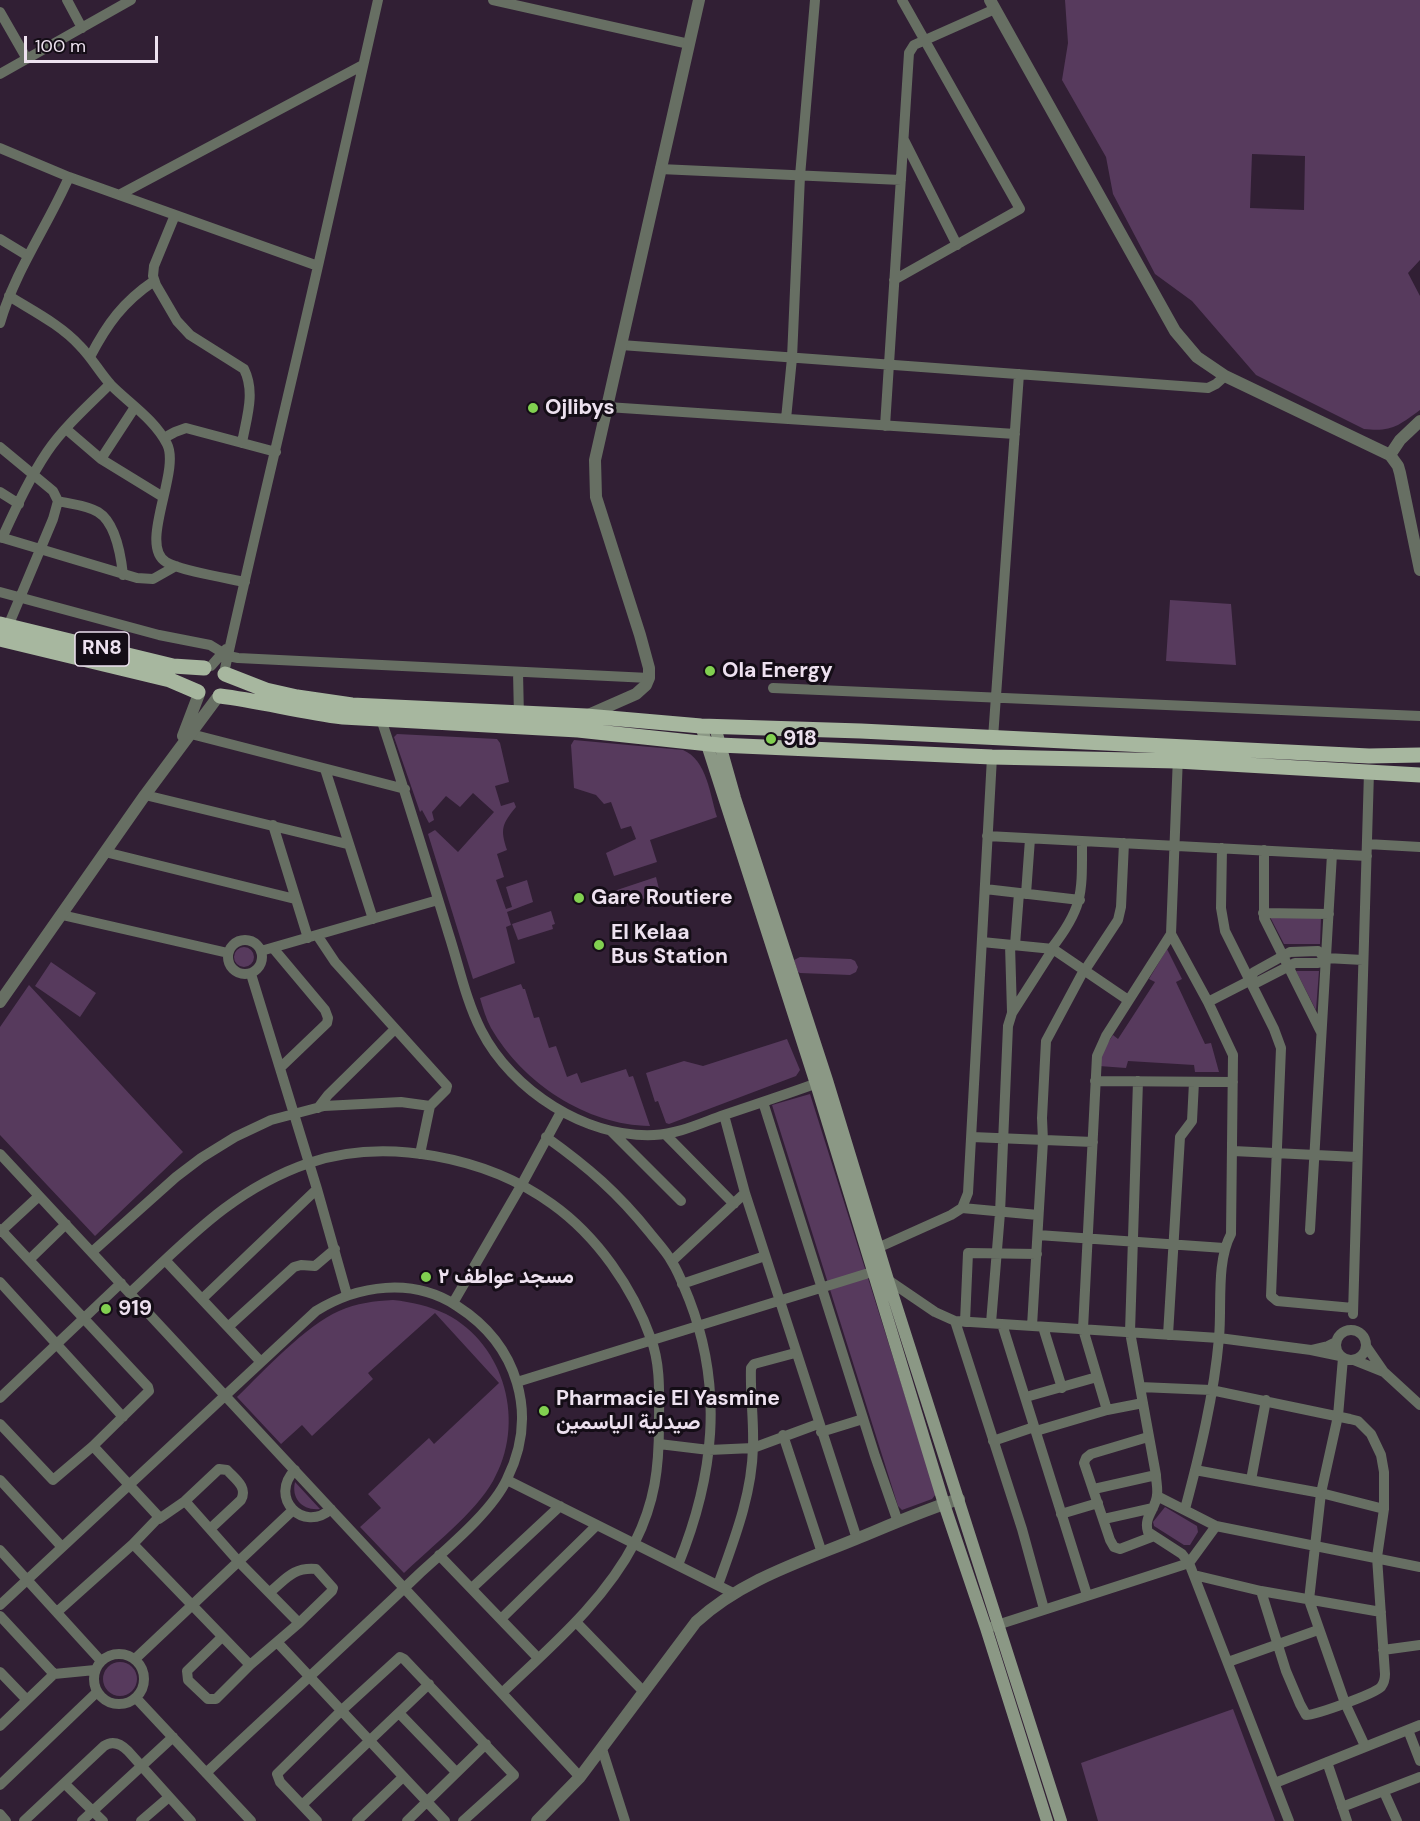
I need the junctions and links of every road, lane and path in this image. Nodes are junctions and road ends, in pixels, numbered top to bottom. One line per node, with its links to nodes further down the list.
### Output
1 (67, 0): 10 (street)
2 (131, 0): 10 (street)
3 (378, 0): 14 (street)
4 (493, 0): 12 (street)
5 (699, 0): 12 (street)
6 (815, 0): 19 (street)
7 (902, 0): 11 (street)
8 (993, 4): 11 (street); 37 (street)
9 (0, 12): 13 (street)
10 (82, 28): 13 (street)
11 (924, 40): 16 (street); 25 (street)
12 (689, 44): 18 (street)
13 (27, 59): 15 (street)
14 (363, 65): 22 (street); 27 (street)
15 (0, 74)
16 (903, 140): 21 (street); 25 (street)
17 (0, 148): 20 (street)
18 (660, 169): 19 (street); 32 (street)
19 (800, 176): 21 (street); 34 (street)
20 (69, 177): 22 (street); 26 (street)
21 (901, 180): 28 (street)
22 (119, 195): 23 (street)
23 (175, 215): 27 (street); 29 (street)
24 (0, 239): 26 (street)
25 (957, 245): 28 (street)
26 (28, 256): 30 (street)
27 (318, 266): 49 (street)
28 (894, 280): 35 (street)
29 (154, 281): 33 (street); 47 (street)
30 (9, 296): 31 (street); 33 (street)
31 (0, 323)
32 (621, 345): 34 (street); 40 (street)
33 (90, 357): 38 (street)
34 (792, 358): 35 (street); 41 (street)
35 (889, 365): 36 (street); 43 (street)
36 (1019, 374): 37 (street); 45 (street)
37 (1225, 376): 50 (street)
38 (111, 384): 39 (street); 44 (street)
39 (135, 407): 46 (street); 51 (street)
40 (607, 407): 41 (street); 70 (street)
41 (786, 419): 43 (street)
42 (1420, 421): 50 (street)
43 (885, 426): 45 (street)
44 (66, 429): 51 (street); 52 (street)
45 (1015, 435): 75 (street)
46 (164, 438): 47 (street); 54 (street)
47 (242, 443): 49 (street)
48 (0, 447): 52 (street)
49 (276, 452): 62 (street)
50 (1390, 455): 60 (street)
51 (101, 459): 54 (street)
52 (33, 474): 55 (street); 56 (street)
53 (0, 492): 56 (street)
54 (163, 497): 59 (street)
55 (58, 501): 58 (street); 61 (street)
56 (19, 504): 57 (street)
57 (1, 537): 58 (street)
58 (40, 550): 61 (street); 64 (street)
59 (176, 566): 61 (street); 62 (street)
60 (1420, 570)
61 (123, 575)
62 (245, 582): 66 (street)
63 (0, 592): 64 (street)
64 (20, 597): 65 (street); 66 (street)
65 (3, 632): 69 (main road, RN8)
66 (226, 654): 67 (street); 68 (street)
67 (216, 670): 69 (main road, RN8); 72 (main road, RN8); 73 (main road); 74 (main road)
68 (518, 672): 70 (street); 79 (street)
69 (172, 673): 73 (main road, RN8)
70 (649, 678): 76 (street)
71 (773, 688): 75 (street)
72 (249, 692): 74 (main road, RN8); 78 (main road, RN8); 79 (main road, RN8)
73 (199, 693): 74 (main road, RN8); 86 (street)
74 (219, 697): 82 (street)
75 (996, 697): 77 (street); 83 (street)
76 (586, 716): 79 (main road, RN8); 80 (main road, RN8); 81 (street)
77 (1420, 716)
78 (381, 719): 79 (main road, RN8); 92 (street)
79 (518, 720): 81 (main road, RN8)
80 (708, 727): 83 (main road, RN8); 84 (main road)
81 (578, 730): 84 (main road, RN8)
82 (191, 734): 86 (street); 89 (street)
83 (993, 738): 85 (main road, RN8)
84 (713, 744): 88 (main road, RN8); 140 (main road)
85 (1178, 754): 87 (main road, RN8); 88 (main road, RN8); 90 (main road, RN8); 101 (street)
86 (173, 756): 93 (street)
87 (1417, 756): 91 (main road)
88 (992, 757): 95 (street)
89 (324, 769): 92 (street); 99 (street)
90 (1369, 771): 91 (main road, RN8); 100 (street)
91 (1416, 774)
92 (405, 789): 111 (street)
93 (145, 795): 94 (street); 105 (street)
94 (273, 825): 99 (street); 110 (street)
95 (987, 836): 96 (street); 108 (street)
96 (1030, 838): 97 (street); 109 (street)
97 (1082, 841): 98 (street); 112 (street)
98 (1124, 843): 101 (street); 128 (street)
99 (347, 844): 116 (street)
100 (1367, 844): 102 (street); 107 (street)
101 (1174, 846): 103 (street); 117 (street)
102 (1420, 847)
103 (1222, 848): 104 (street); 130 (street)
104 (1264, 850): 106 (street); 113 (street)
105 (105, 852): 110 (street); 115 (street)
106 (1332, 854): 107 (street); 114 (street)
107 (1366, 856): 126 (street)
108 (985, 889): 109 (street); 119 (street)
109 (1023, 893): 112 (street); 120 (street)
110 (295, 899): 118 (street)
111 (438, 900): 116 (street); 146 (street)
112 (1080, 900): 122 (street)
113 (1263, 913): 114 (street); 127 (street)
114 (1329, 914): 125 (street)
115 (62, 915): 124 (street); 132 (street)
116 (373, 920): 118 (street)
117 (1171, 934): 131 (street); 133 (street)
118 (312, 937): 121 (street); 135 (street)
119 (982, 942): 120 (street); 152 (street)
120 (1013, 945): 122 (street); 134 (street)
121 (273, 948): 123 (street); 137 (street)
122 (1052, 949): 128 (street); 134 (street)
123 (261, 951): 124 (street); 129 (street)
124 (228, 953): 129 (street)
125 (1326, 958): 126 (street); 127 (street); 136 (street)
126 (1364, 960): 161 (street)
127 (1285, 962): 130 (street); 136 (street)
128 (1084, 970): 131 (street); 154 (street)
129 (251, 974): 137 (street)
130 (1249, 981): 133 (street); 157 (street)
131 (1128, 1000): 138 (street)
132 (0, 1002)
133 (1208, 1002): 142 (street)
134 (1012, 1013): 153 (street)
135 (395, 1029): 144 (street); 145 (street)
136 (1322, 1033): 160 (street)
137 (280, 1068): 147 (street)
138 (1095, 1081): 139 (street); 155 (street)
139 (1138, 1081): 141 (street); 177 (street)
140 (821, 1082): 143 (street); 181 (main road)
141 (1194, 1082): 142 (street); 178 (street)
142 (1233, 1082): 156 (street)
143 (763, 1102): 148 (street); 193 (street)
144 (430, 1106): 145 (street); 159 (street)
145 (318, 1108): 147 (street)
146 (561, 1112): 149 (street); 151 (street)
147 (294, 1114): 162 (street); 182 (street)
148 (724, 1115): 150 (street); 165 (street)
149 (610, 1131): 150 (street); 167 (street)
150 (665, 1134): 168 (street)
151 (546, 1137): 163 (street); 188 (street)
152 (972, 1137): 153 (street); 169 (street)
153 (1002, 1137): 154 (street); 170 (street)
154 (1043, 1141): 155 (street); 171 (street)
155 (1093, 1142): 176 (street)
156 (1233, 1151): 157 (street); 179 (street)
157 (1276, 1153): 160 (street); 199 (street)
158 (0, 1154): 166 (street)
159 (420, 1154): 162 (street); 163 (street)
160 (1315, 1155): 161 (street); 174 (street)
161 (1357, 1157): 199 (street)
162 (310, 1163): 164 (street); 187 (street)
163 (522, 1184): 198 (street); 212 (street)
164 (318, 1189): 180 (street); 196 (street)
165 (745, 1194): 168 (street); 185 (street)
166 (39, 1196): 172 (street); 173 (street)
167 (681, 1201)
168 (734, 1204): 188 (street)
169 (962, 1208): 170 (street); 181 (street)
170 (1000, 1213): 171 (street); 183 (street)
171 (1038, 1215): 175 (street)
172 (66, 1224): 182 (street); 186 (street)
173 (0, 1230): 186 (street)
174 (1310, 1230)
175 (1038, 1235): 176 (street); 184 (street)
176 (1088, 1238): 177 (street); 206 (street)
177 (1135, 1241): 178 (street); 207 (street)
178 (1174, 1245): 179 (street); 208 (street)
179 (1224, 1248): 210 (street)
180 (335, 1249): 195 (street); 204 (street)
181 (872, 1250): 189 (main road); 189 (main road)
182 (92, 1252): 191 (street)
183 (997, 1254): 184 (street); 201 (street); 202 (street)
184 (1037, 1254): 203 (street)
185 (765, 1256): 192 (street); 197 (street)
186 (29, 1260): 200 (street)
187 (165, 1260): 194 (street); 196 (street)
188 (672, 1261): 192 (street)
189 (879, 1278): 193 (street); 201 (street); 254 (main road); 257 (main road)
190 (1, 1284): 213 (street)
191 (121, 1284): 194 (street); 200 (street)
192 (682, 1284): 205 (street)
193 (823, 1288): 197 (street); 233 (street)
194 (130, 1293): 224 (street)
195 (347, 1295): 198 (street); 217 (street)
196 (202, 1299): 204 (street)
197 (780, 1301): 205 (street); 215 (street)
198 (453, 1303): 220 (street)
199 (1353, 1311): 209 (street); 211 (street)
200 (84, 1319): 213 (street); 232 (street)
201 (960, 1321): 202 (street); 239 (street)
202 (996, 1324): 203 (street); 225 (street)
203 (1038, 1326): 206 (street); 222 (street)
204 (228, 1327): 217 (street)
205 (699, 1327): 212 (street); 243 (street)
206 (1083, 1329): 207 (street); 219 (street)
207 (1130, 1332): 208 (street); 221 (street)
208 (1168, 1335): 210 (street)
209 (1338, 1337): 211 (street); 214 (street); 216 (street)
210 (1219, 1338): 214 (street); 223 (street)
211 (1364, 1341): 216 (street); 218 (street)
212 (652, 1342): 220 (street); 240 (street)
213 (57, 1345): 226 (street); 232 (street)
214 (1311, 1350): 216 (street)
215 (795, 1353): 235 (street); 242 (street)
216 (1346, 1358): 218 (street); 231 (street)
217 (260, 1361): 224 (street)
218 (1384, 1372): 229 (street)
219 (1097, 1377): 222 (street); 230 (street)
220 (517, 1382): 248 (street)
221 (1140, 1387): 223 (street); 228 (street)
222 (1062, 1388): 225 (street)
223 (1211, 1390): 227 (street); 245 (street)
224 (225, 1395): 244 (street); 250 (street)
225 (1026, 1397): 236 (street)
226 (0, 1398)
227 (1266, 1400): 231 (street); 249 (street)
228 (1143, 1403): 230 (street); 238 (street)
229 (1420, 1406)
230 (1107, 1410): 236 (street)
231 (1338, 1416): 252 (street); 262 (street)
232 (123, 1417): 241 (street)
233 (863, 1419): 235 (street); 267 (street)
234 (0, 1424): 241 (street)
235 (820, 1428): 237 (street); 272 (street)
236 (1035, 1429): 239 (street); 264 (street)
237 (783, 1435): 242 (street); 278 (street)
238 (1148, 1437): 246 (street); 251 (street)
239 (993, 1441): 297 (street)
240 (659, 1444): 243 (street); 273 (street)
241 (93, 1446): 250 (street)
242 (753, 1448): 243 (street); 287 (street)
243 (709, 1450): 283 (street)
244 (295, 1470): 259 (street); 263 (street)
245 (1195, 1470): 249 (street); 261 (street)
246 (1156, 1475): 251 (street); 253 (street)
247 (0, 1480): 276 (street)
248 (507, 1480): 258 (street); 279 (street)
249 (1251, 1480): 252 (street)
250 (129, 1485): 266 (street); 276 (street)
251 (1094, 1489): 256 (street)
252 (1320, 1493): 262 (street); 275 (street)
253 (1157, 1496): 260 (street); 261 (street)
254 (960, 1499): 257 (street); 304 (main road)
255 (185, 1500): 266 (street); 270 (street); 270 (street)
256 (1098, 1503): 264 (street); 265 (street)
257 (944, 1504): 267 (street); 304 (main road)
258 (560, 1506): 268 (street); 289 (street)
259 (331, 1509): 263 (street); 288 (street)
260 (1153, 1509): 265 (street); 271 (street)
261 (1185, 1509): 269 (street)
262 (1384, 1509): 280 (street)
263 (293, 1510): 281 (street)
264 (1061, 1514): 293 (street)
265 (1104, 1519): 271 (street)
266 (159, 1520): 274 (street)
267 (898, 1522): 272 (street)
268 (597, 1525): 273 (street); 301 (street)
269 (1216, 1526): 275 (street); 282 (street)
270 (210, 1529): 281 (street)
271 (1154, 1536): 282 (street)
272 (857, 1539): 278 (street)
273 (634, 1543): 283 (street); 302 (street)
274 (133, 1544): 296 (street); 298 (street)
275 (1314, 1544): 280 (street); 294 (street)
276 (62, 1547): 286 (street)
277 (0, 1550): 286 (street)
278 (822, 1553): 292 (street)
279 (440, 1555): 288 (street); 289 (street)
280 (1377, 1557): 284 (street); 299 (street)
281 (239, 1562): 291 (street); 296 (street)
282 (1189, 1563): 285 (street); 293 (street)
283 (678, 1565): 287 (street)
284 (1420, 1567)
285 (1194, 1575): 290 (street); 313 (street)
286 (27, 1580): 295 (street); 298 (street)
287 (718, 1585): 292 (street)
288 (405, 1588): 318 (street); 322 (street)
289 (472, 1588): 301 (street)
290 (1261, 1591): 294 (street); 308 (street)
291 (270, 1592): 303 (street); 303 (street)
292 (733, 1593): 321 (street)
293 (1087, 1595): 297 (street)
294 (1309, 1600): 299 (street); 305 (street)
295 (0, 1605)
296 (192, 1606): 306 (street); 312 (street)
297 (1044, 1609): 304 (street)
298 (57, 1612): 315 (street)
299 (1382, 1612): 310 (street)
300 (0, 1616): 317 (street)
301 (501, 1619): 311 (street)
302 (576, 1622): 311 (street); 321 (street)
303 (300, 1623): 307 (street)
304 (992, 1627): 368 (main road); 369 (main road)
305 (1318, 1630): 308 (street); 325 (street)
306 (222, 1637): 314 (street); 314 (street)
307 (277, 1642): 314 (street); 318 (street)
308 (1277, 1645): 313 (street); 325 (street)
309 (1420, 1645): 310 (street)
310 (1383, 1650): 325 (street)
311 (538, 1658): 322 (street)
312 (135, 1659): 315 (street); 323 (street)
313 (1228, 1662): 344 (street)
314 (250, 1665)
315 (98, 1666): 317 (street); 320 (street)
316 (0, 1672): 324 (street)
317 (54, 1674): 324 (street)
318 (310, 1676): 326 (street); 339 (street)
319 (429, 1684): 326 (street); 327 (street); 333 (street)
320 (97, 1692): 323 (street); 346 (street)
321 (644, 1692): 335 (street)
322 (502, 1693): 342 (street)
323 (136, 1698): 331 (street)
324 (27, 1700): 329 (street)
325 (1345, 1703): 334 (street)
326 (342, 1710): 332 (street); 350 (street)
327 (399, 1713): 332 (street); 340 (street)
328 (1420, 1725): 330 (street)
329 (0, 1726)
330 (1408, 1730): 334 (street); 336 (street)
331 (173, 1737): 338 (street); 339 (street)
332 (370, 1741): 341 (street); 350 (street)
333 (486, 1744): 340 (street); 365 (street)
334 (1365, 1746): 337 (street)
335 (602, 1749): 342 (street); 367 (street)
336 (1420, 1761)
337 (1327, 1762): 344 (street); 351 (street)
338 (141, 1767): 345 (street); 348 (street); 352 (street)
339 (206, 1773): 361 (street)
340 (456, 1773): 349 (street)
341 (404, 1777): 349 (street); 362 (street)
342 (580, 1777): 366 (street)
343 (1420, 1777): 347 (street)
344 (1275, 1783): 370 (street)
345 (65, 1784): 352 (street); 356 (street)
346 (0, 1785)
347 (1384, 1792): 351 (street); 372 (street)
348 (169, 1797): 359 (street); 360 (street)
349 (427, 1802): 363 (street); 364 (street)
350 (302, 1805): 354 (street)
351 (1342, 1807): 371 (street)
352 (93, 1810): 357 (street); 358 (street)
353 (0, 1814): 355 (street)
354 (313, 1820)
355 (6, 1821)
356 (24, 1821)
357 (82, 1821)
358 (103, 1821)
359 (141, 1821)
360 (191, 1821)
361 (251, 1821)
362 (357, 1821)
363 (407, 1821)
364 (445, 1821)
365 (463, 1821)
366 (537, 1821)
367 (625, 1821)
368 (1047, 1821)
369 (1061, 1821)
370 (1289, 1821)
371 (1347, 1821)
372 (1397, 1821)

